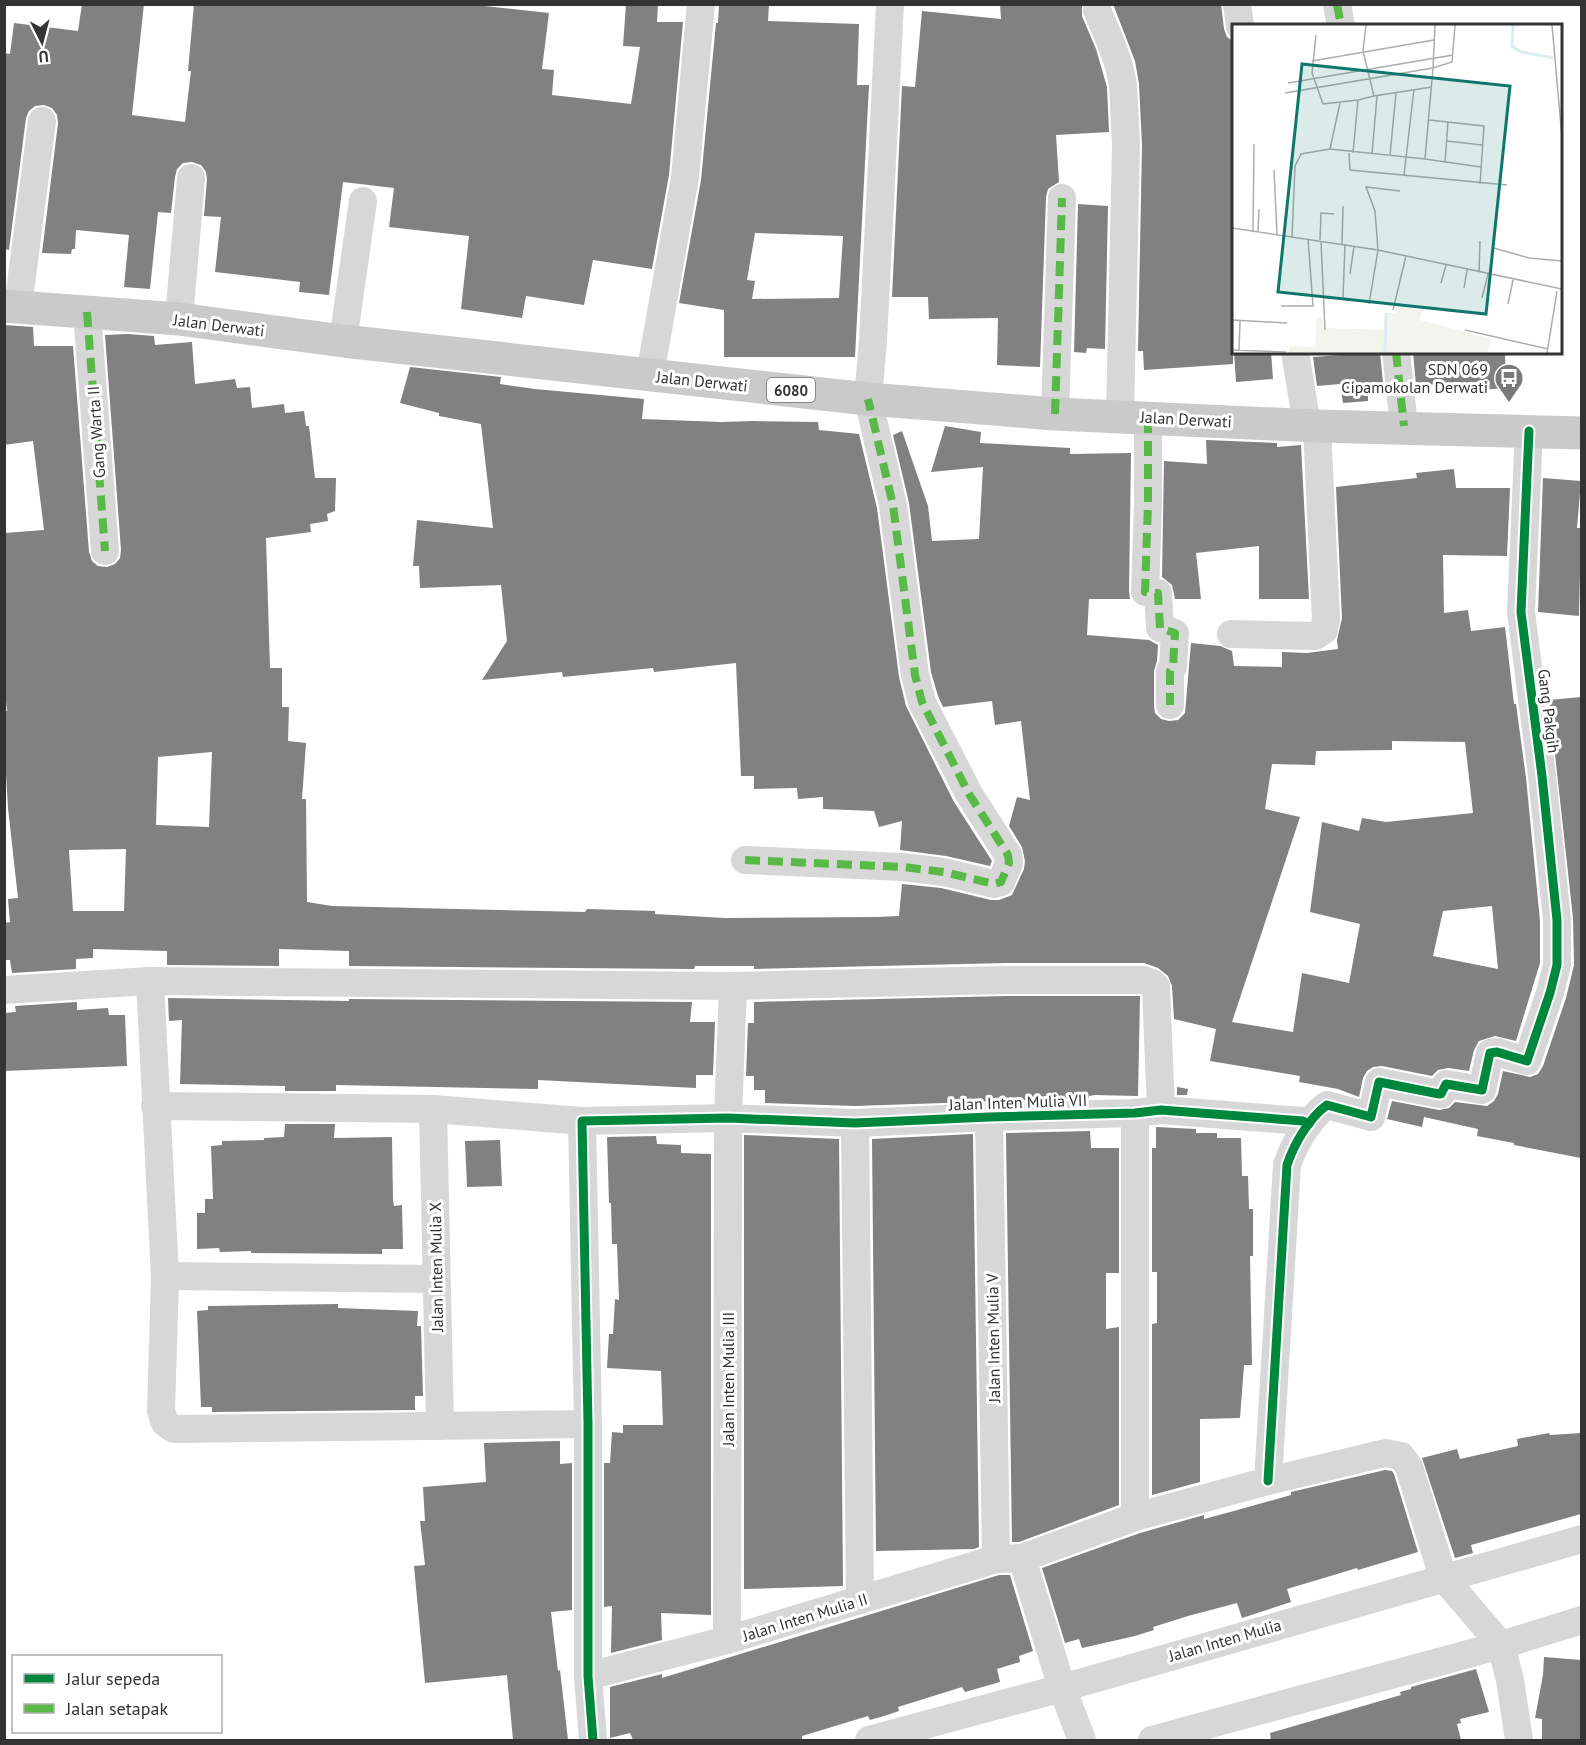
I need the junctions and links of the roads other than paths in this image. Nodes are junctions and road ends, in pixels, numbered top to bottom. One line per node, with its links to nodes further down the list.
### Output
1 (700, 4): 18 (street)
2 (890, 4): 19 (street)
3 (1237, 4): 6 (street)
4 (1337, 4): 7 (street)
5 (1097, 10): 21 (street)
6 (1240, 24)
7 (1341, 24)
8 (42, 121): 12 (street)
9 (191, 178): 14 (street)
10 (1062, 198): 20 (street)
11 (363, 201): 15 (street)
12 (11, 306): 13 (main road, Jalan Derwati / 6080)
13 (87, 312): 14 (main road, Jalan Derwati / 6080); 26 (street, Gang Warta II)
14 (179, 319): 15 (main road, Jalan Derwati / 6080)
15 (343, 341): 18 (main road, Jalan Derwati / 6080)
16 (1295, 354): 22 (street)
17 (1396, 354): 23 (street)
18 (650, 375): 19 (main road, Jalan Derwati / 6080)
19 (868, 399): 20 (main road, Jalan Derwati / 6080); 29 (street)
20 (1055, 414): 21 (main road, Jalan Derwati / 6080)
21 (1133, 417): 22 (main road, Jalan Derwati / 6080); 28 (street)
22 (1312, 425): 23 (main road, Jalan Derwati / 6080); 27 (street)
23 (1404, 426): 24 (main road, Jalan Derwati / 6080)
24 (1529, 431): 25 (main road, Jalan Derwati / 6080); 40 (street, Gang Pakgih)
25 (1581, 433)
26 (105, 551)
27 (1231, 634)
28 (1170, 705)
29 (745, 860)
30 (150, 981): 31 (street); 32 (street); 33 (street)
31 (733, 986): 35 (street); 37 (street)
32 (4, 990)
33 (155, 1106): 34 (street, Jalan Inten Mulia VII); 41 (street)
34 (433, 1108): 38 (street, Jalan Inten Mulia VII); 42 (street, Jalan Inten Mulia X)
35 (1148, 1112): 36 (street, Jalan Inten Mulia VII); 40 (street, Jalan Inten Mulia VII); 46 (street)
36 (989, 1117): 39 (street, Jalan Inten Mulia VII); 48 (street, Jalan Inten Mulia V)
37 (728, 1118): 38 (street, Jalan Inten Mulia VII); 39 (street, Jalan Inten Mulia VII); 52 (street, Jalan Inten Mulia III)
38 (582, 1121): 43 (street)
39 (855, 1123): 50 (street)
40 (1309, 1124): 45 (street)
41 (165, 1276): 42 (street); 44 (street)
42 (436, 1279): 44 (street, Jalan Inten Mulia X)
43 (588, 1424): 44 (street); 54 (street)
44 (440, 1426)
45 (1268, 1481): 46 (street, Jalan Inten Mulia II); 49 (street, Jalan Inten Mulia II)
46 (1135, 1517): 48 (street, Jalan Inten Mulia II)
47 (1581, 1539): 49 (street, Jalan Inten Mulia)
48 (1009, 1558): 50 (street, Jalan Inten Mulia II); 55 (street, Jalan Inten Mulia V)
49 (1443, 1577): 53 (street); 55 (street, Jalan Inten Mulia)
50 (860, 1600): 52 (street, Jalan Inten Mulia II)
51 (1581, 1620): 53 (street)
52 (727, 1640): 54 (street, Jalan Inten Mulia II)
53 (1501, 1645): 59 (street); 60 (street)
54 (588, 1676): 56 (street)
55 (1062, 1688): 57 (street, Jalan Inten Mulia); 58 (street, Jalan Inten Mulia V)
56 (593, 1740)
57 (869, 1740)
58 (1082, 1740)
59 (1152, 1740)
60 (1519, 1740)

